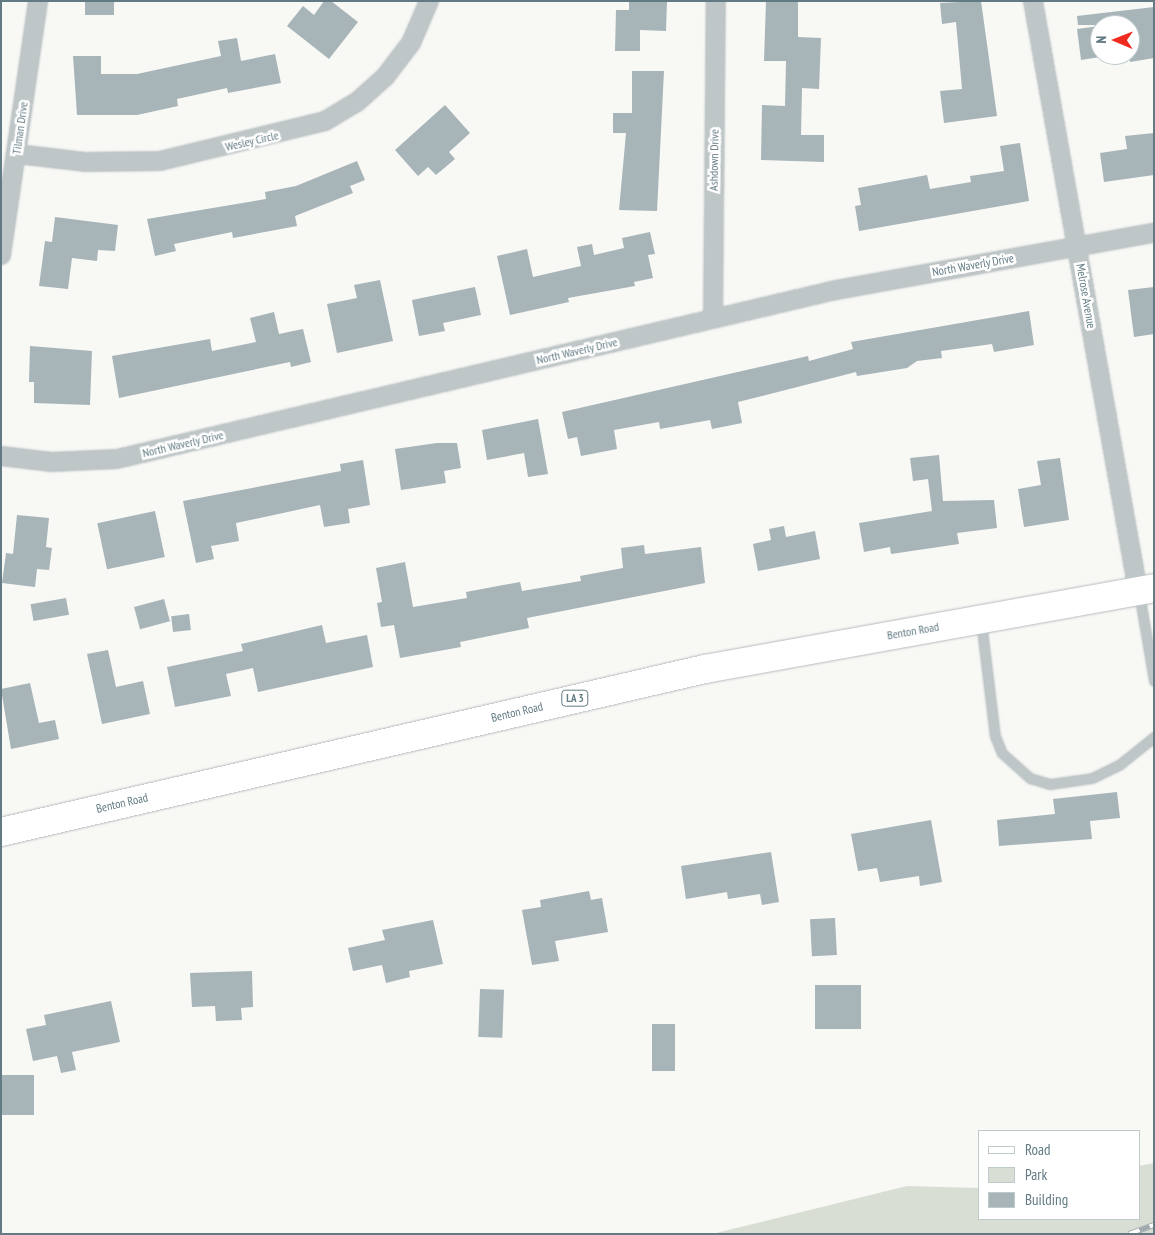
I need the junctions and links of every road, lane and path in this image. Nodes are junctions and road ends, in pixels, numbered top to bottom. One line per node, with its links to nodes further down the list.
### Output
1 (38, 1): 5 (street, Tilman Drive)
2 (429, 1): 5 (street, Wesley Circle)
3 (716, 1): 9 (street, Ashdown Drive)
4 (1033, 1): 7 (street, Melrose Avenue)
5 (16, 154): 8 (street, Tilman Drive)
6 (1154, 233): 7 (street, North Waverly Drive)
7 (1077, 247): 9 (street, North Waverly Drive); 11 (street, Melrose Avenue)
8 (1, 255)
9 (713, 319): 10 (street, North Waverly Drive)
10 (1, 456)
11 (1146, 589): 12 (main road, Benton Road / LA 3); 13 (lane)
12 (980, 619): 14 (lane); 15 (main road, Benton Road / LA 3)
13 (1154, 681)
14 (1154, 737)
15 (1, 832)

